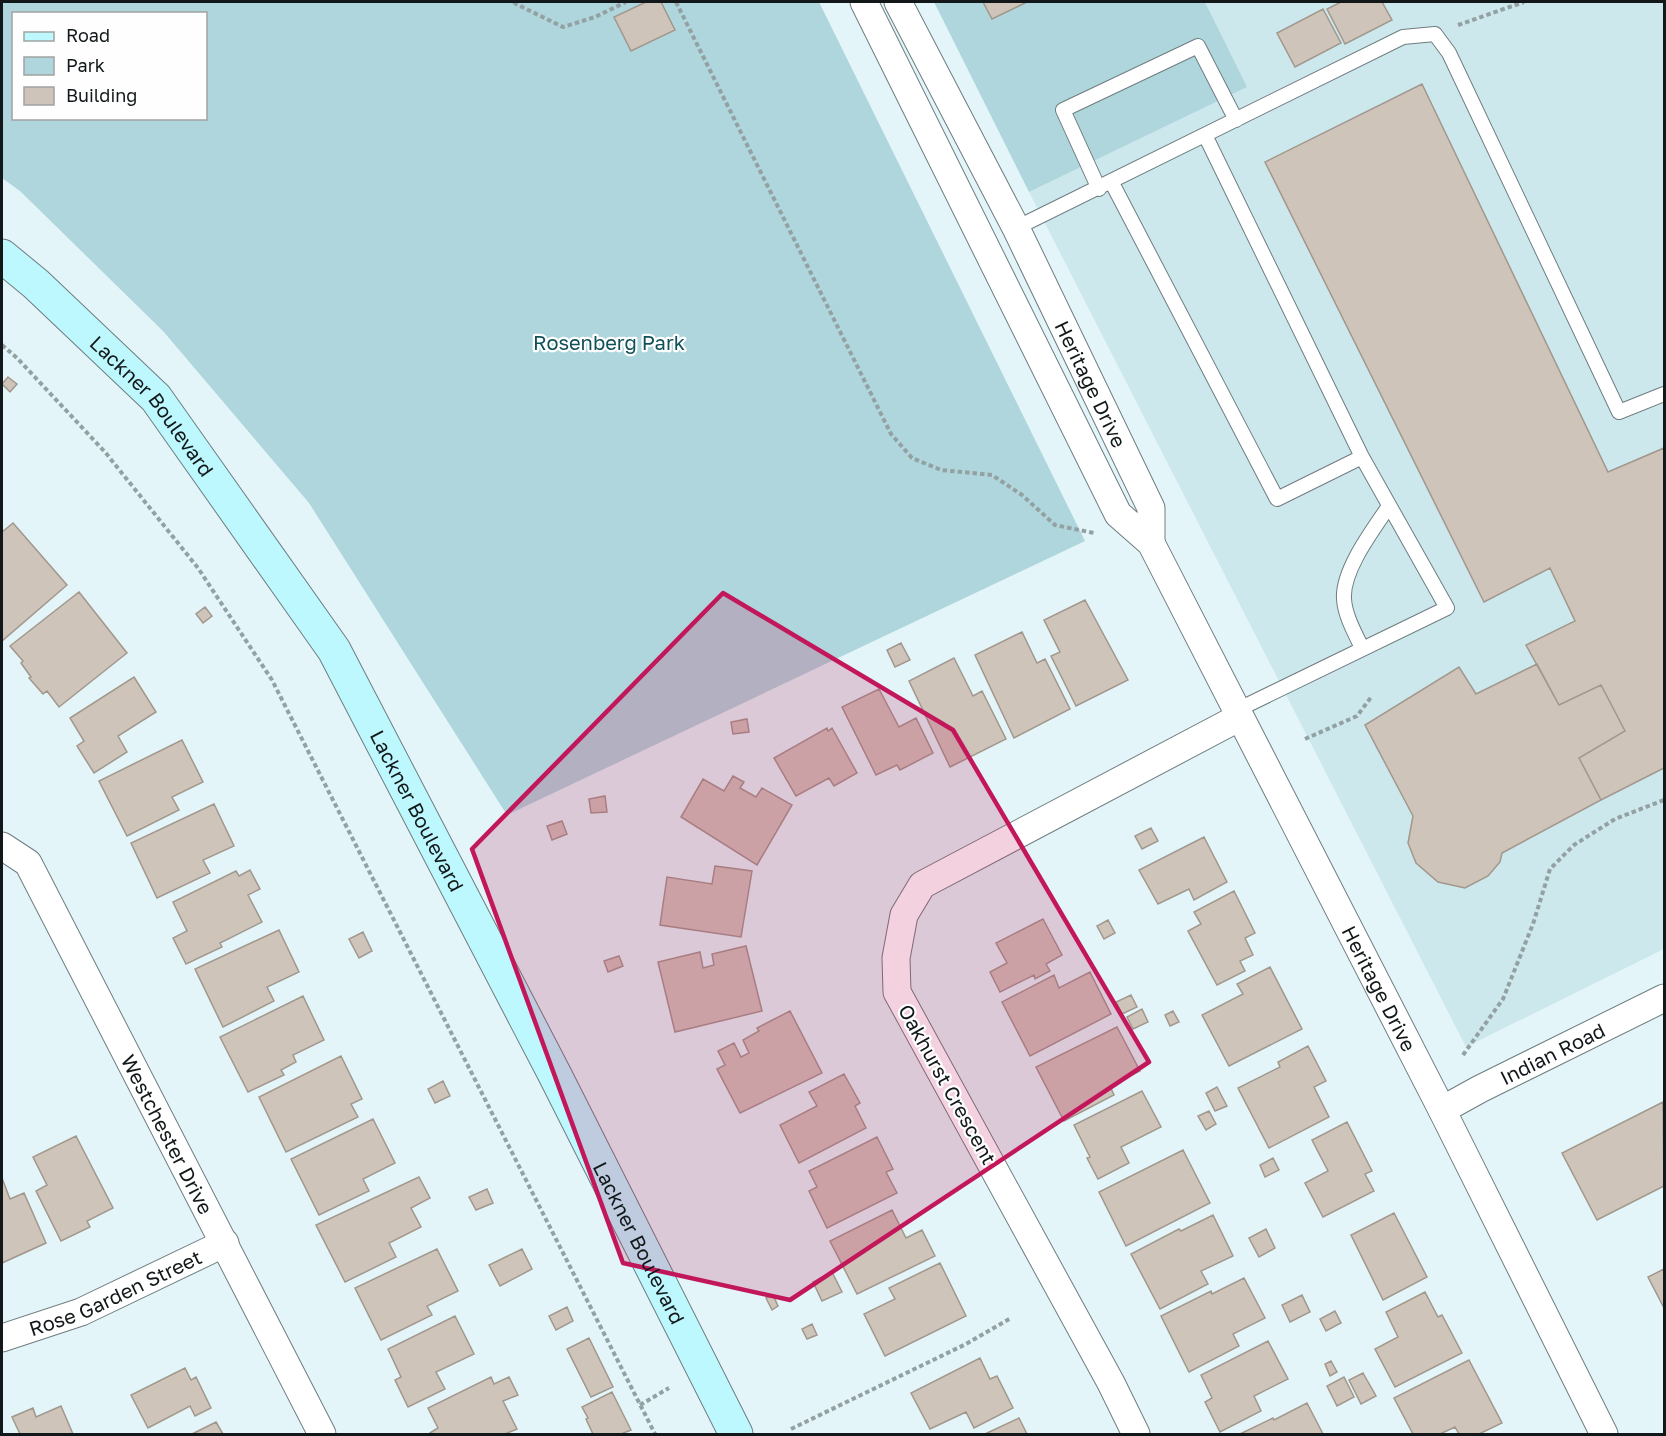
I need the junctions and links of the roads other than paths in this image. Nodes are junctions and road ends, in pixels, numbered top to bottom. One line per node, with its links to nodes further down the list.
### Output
1 (864, 2): 7 (street, Heritage Drive)
2 (898, 2): 6 (street, Heritage Drive)
3 (1236, 120): 4 (lane); 5 (lane); 9 (lane)
4 (1204, 135): 5 (lane); 10 (lane)
5 (1105, 185): 6 (lane); 10 (lane)
6 (1016, 228): 7 (street); 12 (street, Heritage Drive)
7 (985, 247): 12 (street, Heritage Drive)
8 (2, 256): 21 (main road, Lackner Boulevard)
9 (1665, 394)
10 (1362, 458): 11 (lane)
11 (1389, 506): 13 (lane); 13 (lane)
12 (1151, 543): 14 (street, Heritage Drive)
13 (1362, 648): 14 (lane)
14 (1238, 713): 17 (street, Heritage Drive); 22 (street, Oakhurst Crescent)
15 (2, 846): 18 (street, Westchester Drive)
16 (1665, 998): 17 (street, Indian Road)
17 (1442, 1110): 23 (street, Heritage Drive)
18 (225, 1243): 19 (street, Rose Garden Street); 20 (street, Westchester Drive)
19 (2, 1338)
20 (322, 1434)
21 (736, 1434)
22 (1136, 1434)
23 (1604, 1434)

